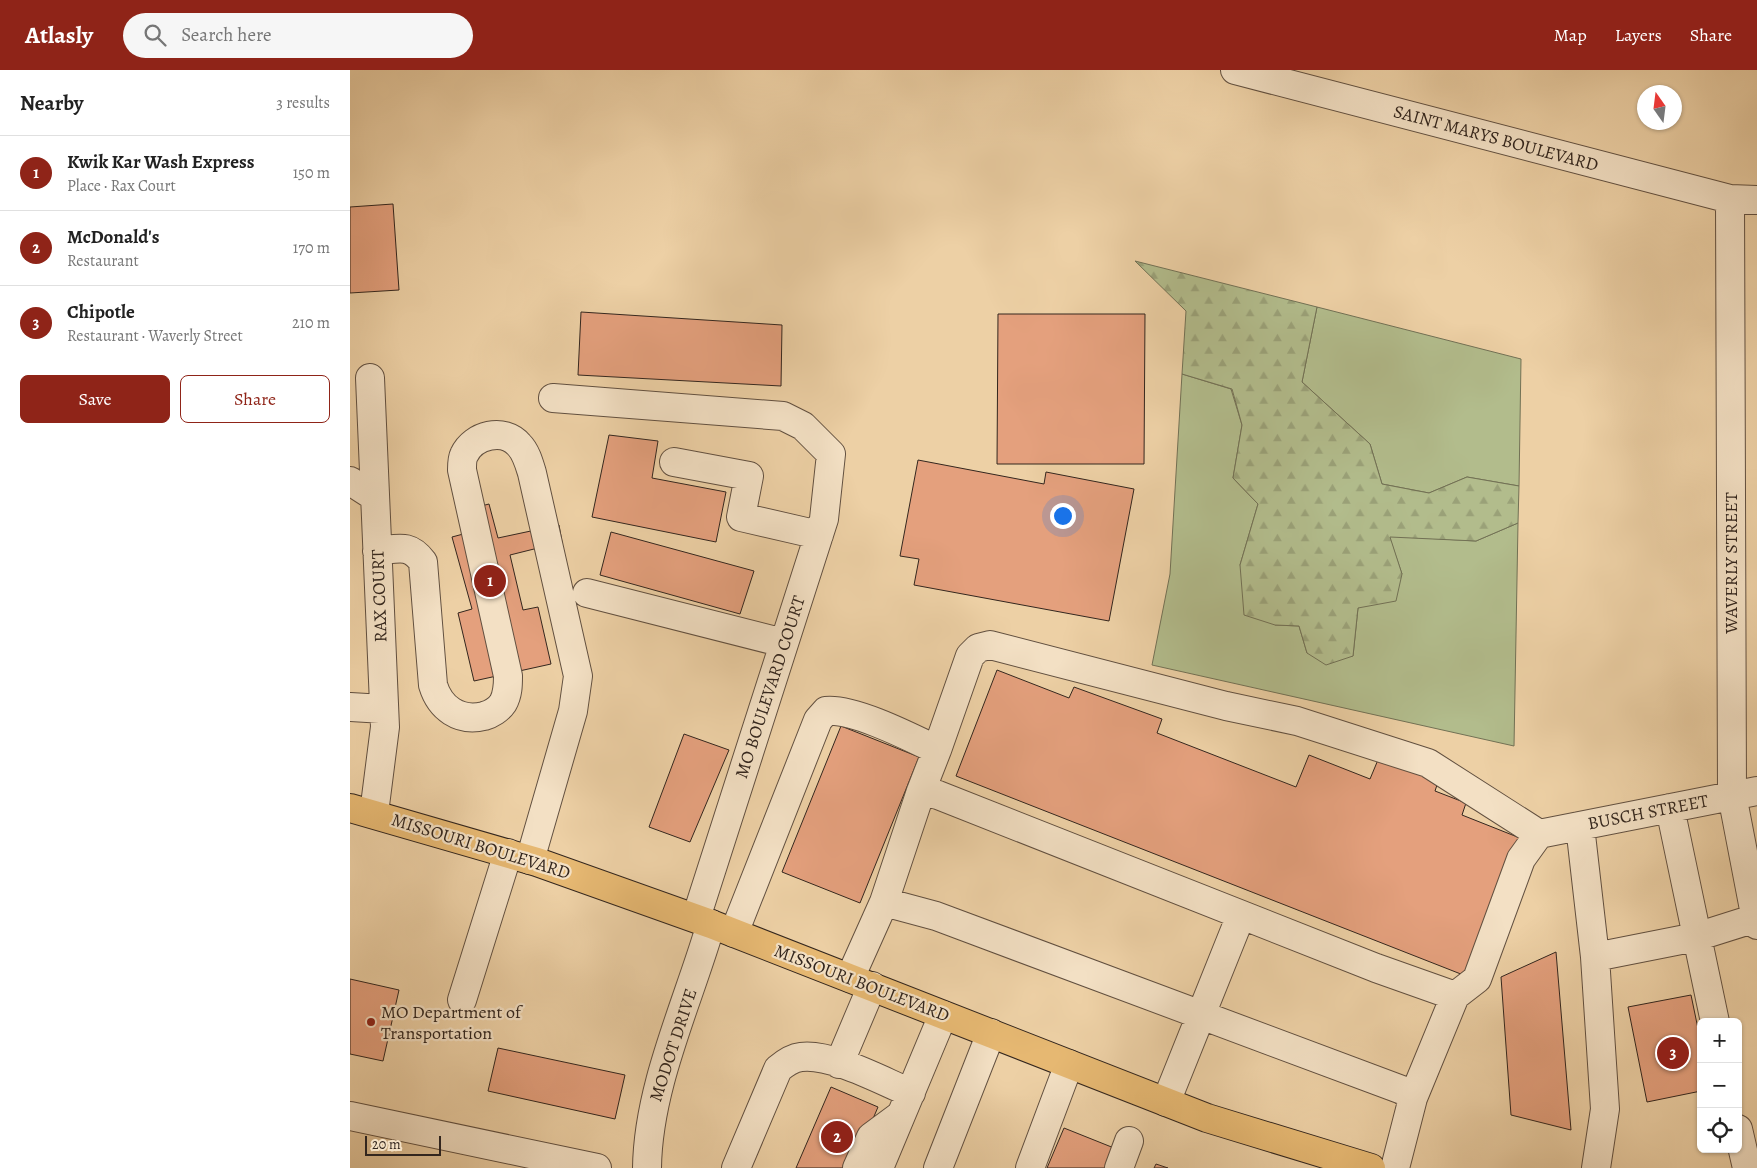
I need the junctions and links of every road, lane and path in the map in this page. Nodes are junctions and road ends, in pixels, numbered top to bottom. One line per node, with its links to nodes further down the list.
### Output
1 (1235, 70): 2 (street, SAINT MARYS BOULEVARD)
2 (1730, 199): 3 (street, SAINT MARYS BOULEVARD); 17 (street, WAVERLY STREET)
3 (1757, 200)
4 (370, 378): 8 (street, RAX COURT)
5 (553, 398): 9 (street, MO BOULEVARD COURT)
6 (674, 462): 9 (street)
7 (350, 481): 8 (street)
8 (375, 497): 10 (street, RAX COURT)
9 (819, 535): 12 (street, MO BOULEVARD COURT)
10 (377, 551): 14 (street, RAX COURT); 22 (street)
11 (587, 593): 12 (street)
12 (784, 643): 26 (street, MO BOULEVARD COURT)
13 (350, 707): 14 (street)
14 (384, 709): 19 (street, RAX COURT)
15 (937, 750): 16 (street); 21 (street); 26 (street)
16 (921, 792): 23 (street); 24 (street)
17 (1744, 793): 18 (street, BUSCH STREET); 25 (street, WAVERLY STREET)
18 (1670, 808): 20 (street, BUSCH STREET); 27 (street)
19 (362, 811): 22 (main road, MISSOURI BOULEVARD)
20 (1580, 826): 21 (street, BUSCH STREET); 28 (street)
21 (1539, 834): 30 (street)
22 (519, 856): 26 (main road, MISSOURI BOULEVARD); 31 (street)
23 (884, 902): 29 (street); 32 (street)
24 (1241, 914): 30 (street); 32 (street)
25 (1756, 921): 27 (street)
26 (714, 925): 29 (main road, MISSOURI BOULEVARD); 46 (street, MODOT DRIVE)
27 (1696, 937): 28 (street); 34 (street)
28 (1595, 957): 56 (street)
29 (861, 982): 33 (main road, MISSOURI BOULEVARD); 37 (street)
30 (1455, 996): 39 (street)
31 (462, 1000)
32 (1201, 1014): 39 (street); 41 (street)
33 (943, 1015): 35 (main road, MISSOURI BOULEVARD); 40 (street)
34 (1714, 1018)
35 (991, 1033): 38 (main road, MISSOURI BOULEVARD); 51 (street)
36 (813, 1057): 37 (street); 47 (street); 48 (street)
37 (839, 1064): 40 (street)
38 (1069, 1064): 41 (main road, MISSOURI BOULEVARD); 52 (street)
39 (1413, 1098): 55 (street)
40 (907, 1102): 49 (street); 50 (street)
41 (1166, 1102): 54 (main road, MISSOURI BOULEVARD)
42 (350, 1116): 45 (street)
43 (1129, 1140): 53 (street)
44 (1742, 1146): 57 (street)
45 (597, 1168)
46 (648, 1168)
47 (736, 1168)
48 (755, 1168)
49 (857, 1168)
50 (879, 1168)
51 (938, 1168)
52 (1030, 1168)
53 (1119, 1168)
54 (1371, 1168)
55 (1395, 1168)
56 (1596, 1168)
57 (1747, 1168)

